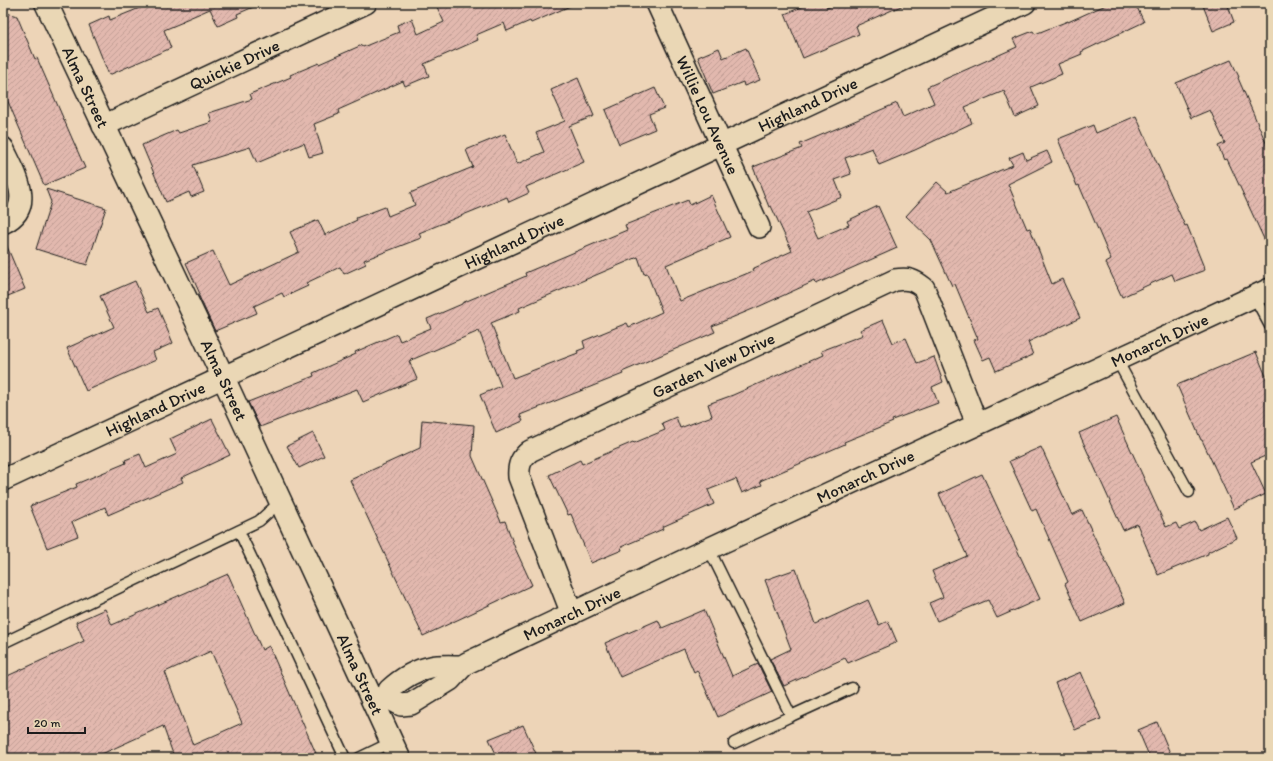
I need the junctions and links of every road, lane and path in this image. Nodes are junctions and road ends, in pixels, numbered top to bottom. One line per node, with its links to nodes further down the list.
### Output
1 (46, 3): 5 (street, Alma Street)
2 (366, 3): 5 (street, Quickie Drive)
3 (657, 3): 6 (street, Willie Lou Avenue)
4 (1025, 3): 6 (street, Highland Drive)
5 (103, 126): 13 (street, Alma Street)
6 (721, 144): 9 (street, Willie Lou Avenue); 13 (street, Highland Drive)
7 (3, 148): 8 (street)
8 (3, 223)
9 (759, 226)
10 (1262, 293): 11 (lane); 12 (street, Monarch Drive)
11 (1270, 326)
12 (1117, 360): 14 (street, Monarch Drive); 16 (lane)
13 (223, 377): 15 (street, Highland Drive); 17 (street, Alma Street)
14 (977, 424): 19 (street, Monarch Drive); 20 (street, Garden View Drive)
15 (3, 480)
16 (1189, 492)
17 (281, 501): 18 (lane); 23 (street, Alma Street)
18 (239, 531): 21 (lane); 27 (lane)
19 (709, 549): 20 (street, Monarch Drive); 24 (lane)
20 (572, 614): 23 (street, Monarch Drive)
21 (3, 643)
22 (852, 688): 24 (lane)
23 (381, 701): 26 (street, Alma Street)
24 (791, 716): 25 (lane)
25 (734, 743)
26 (396, 750): 28 (lane)
27 (344, 758)
28 (359, 758)

